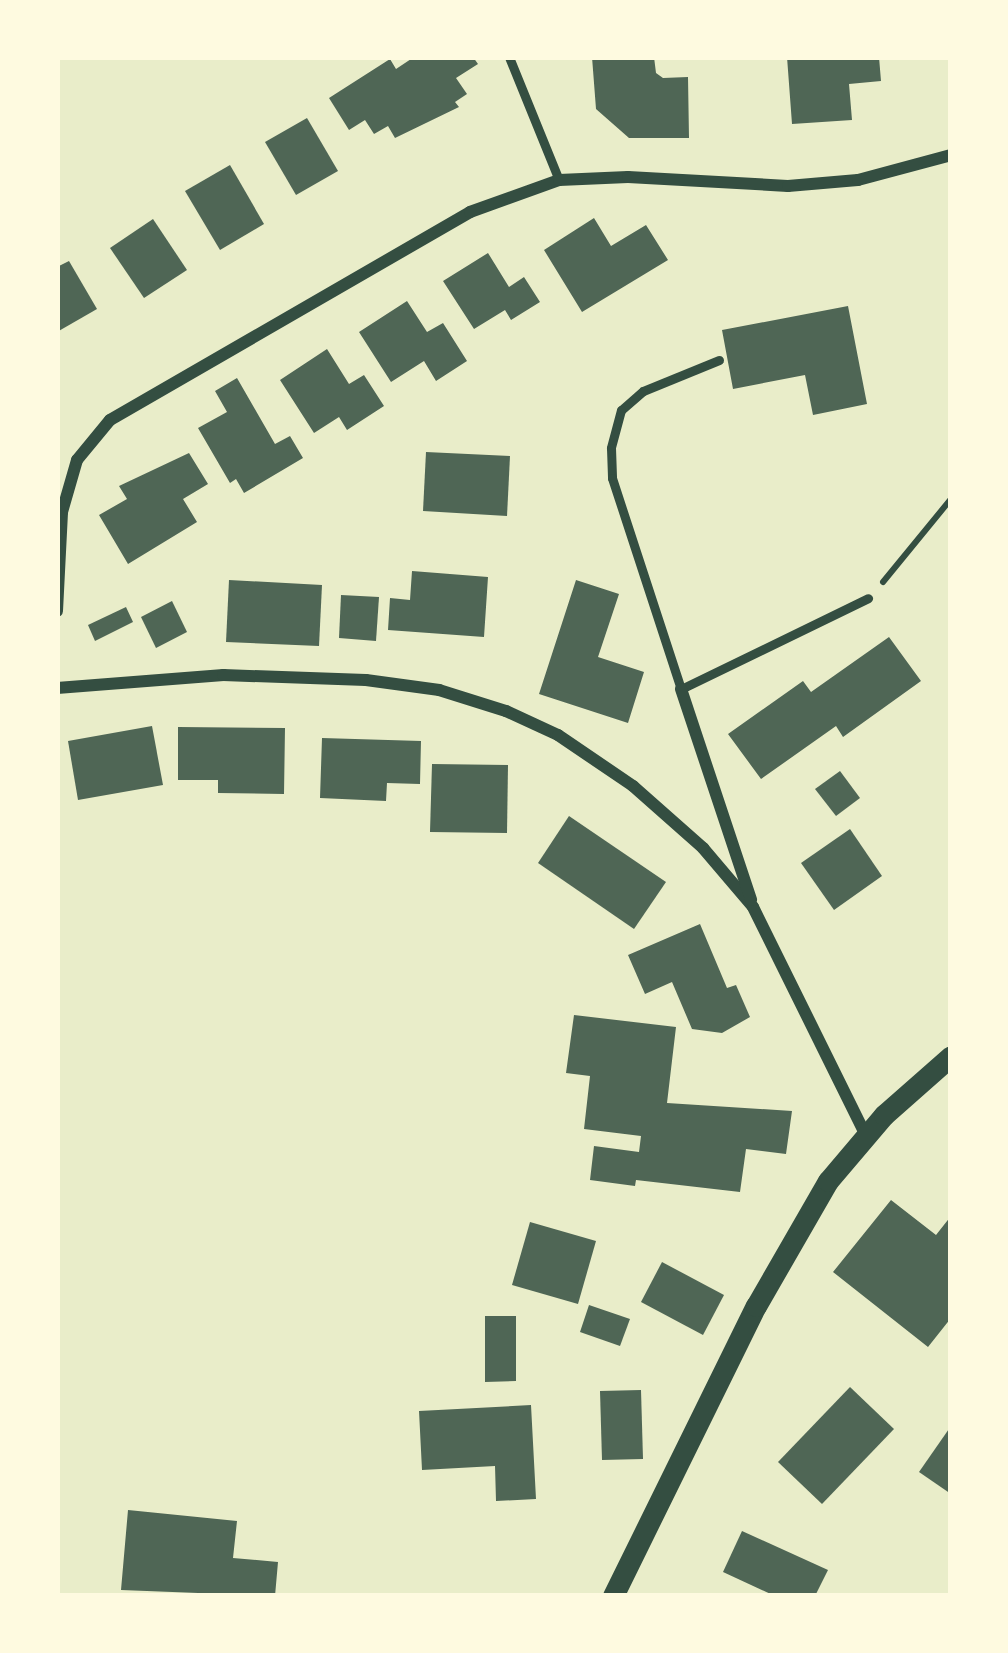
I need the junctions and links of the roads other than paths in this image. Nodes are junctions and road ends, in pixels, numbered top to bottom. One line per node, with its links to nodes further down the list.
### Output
1 (509, 57): 3 (lane)
2 (951, 155): 3 (street)
3 (559, 180): 6 (street)
4 (718, 360): 8 (lane)
5 (868, 598): 8 (lane)
6 (57, 611)
7 (57, 688): 9 (street)
8 (681, 689): 9 (street)
9 (753, 907): 11 (street)
10 (951, 1056): 11 (street)
11 (865, 1134): 12 (street)
12 (613, 1596)

